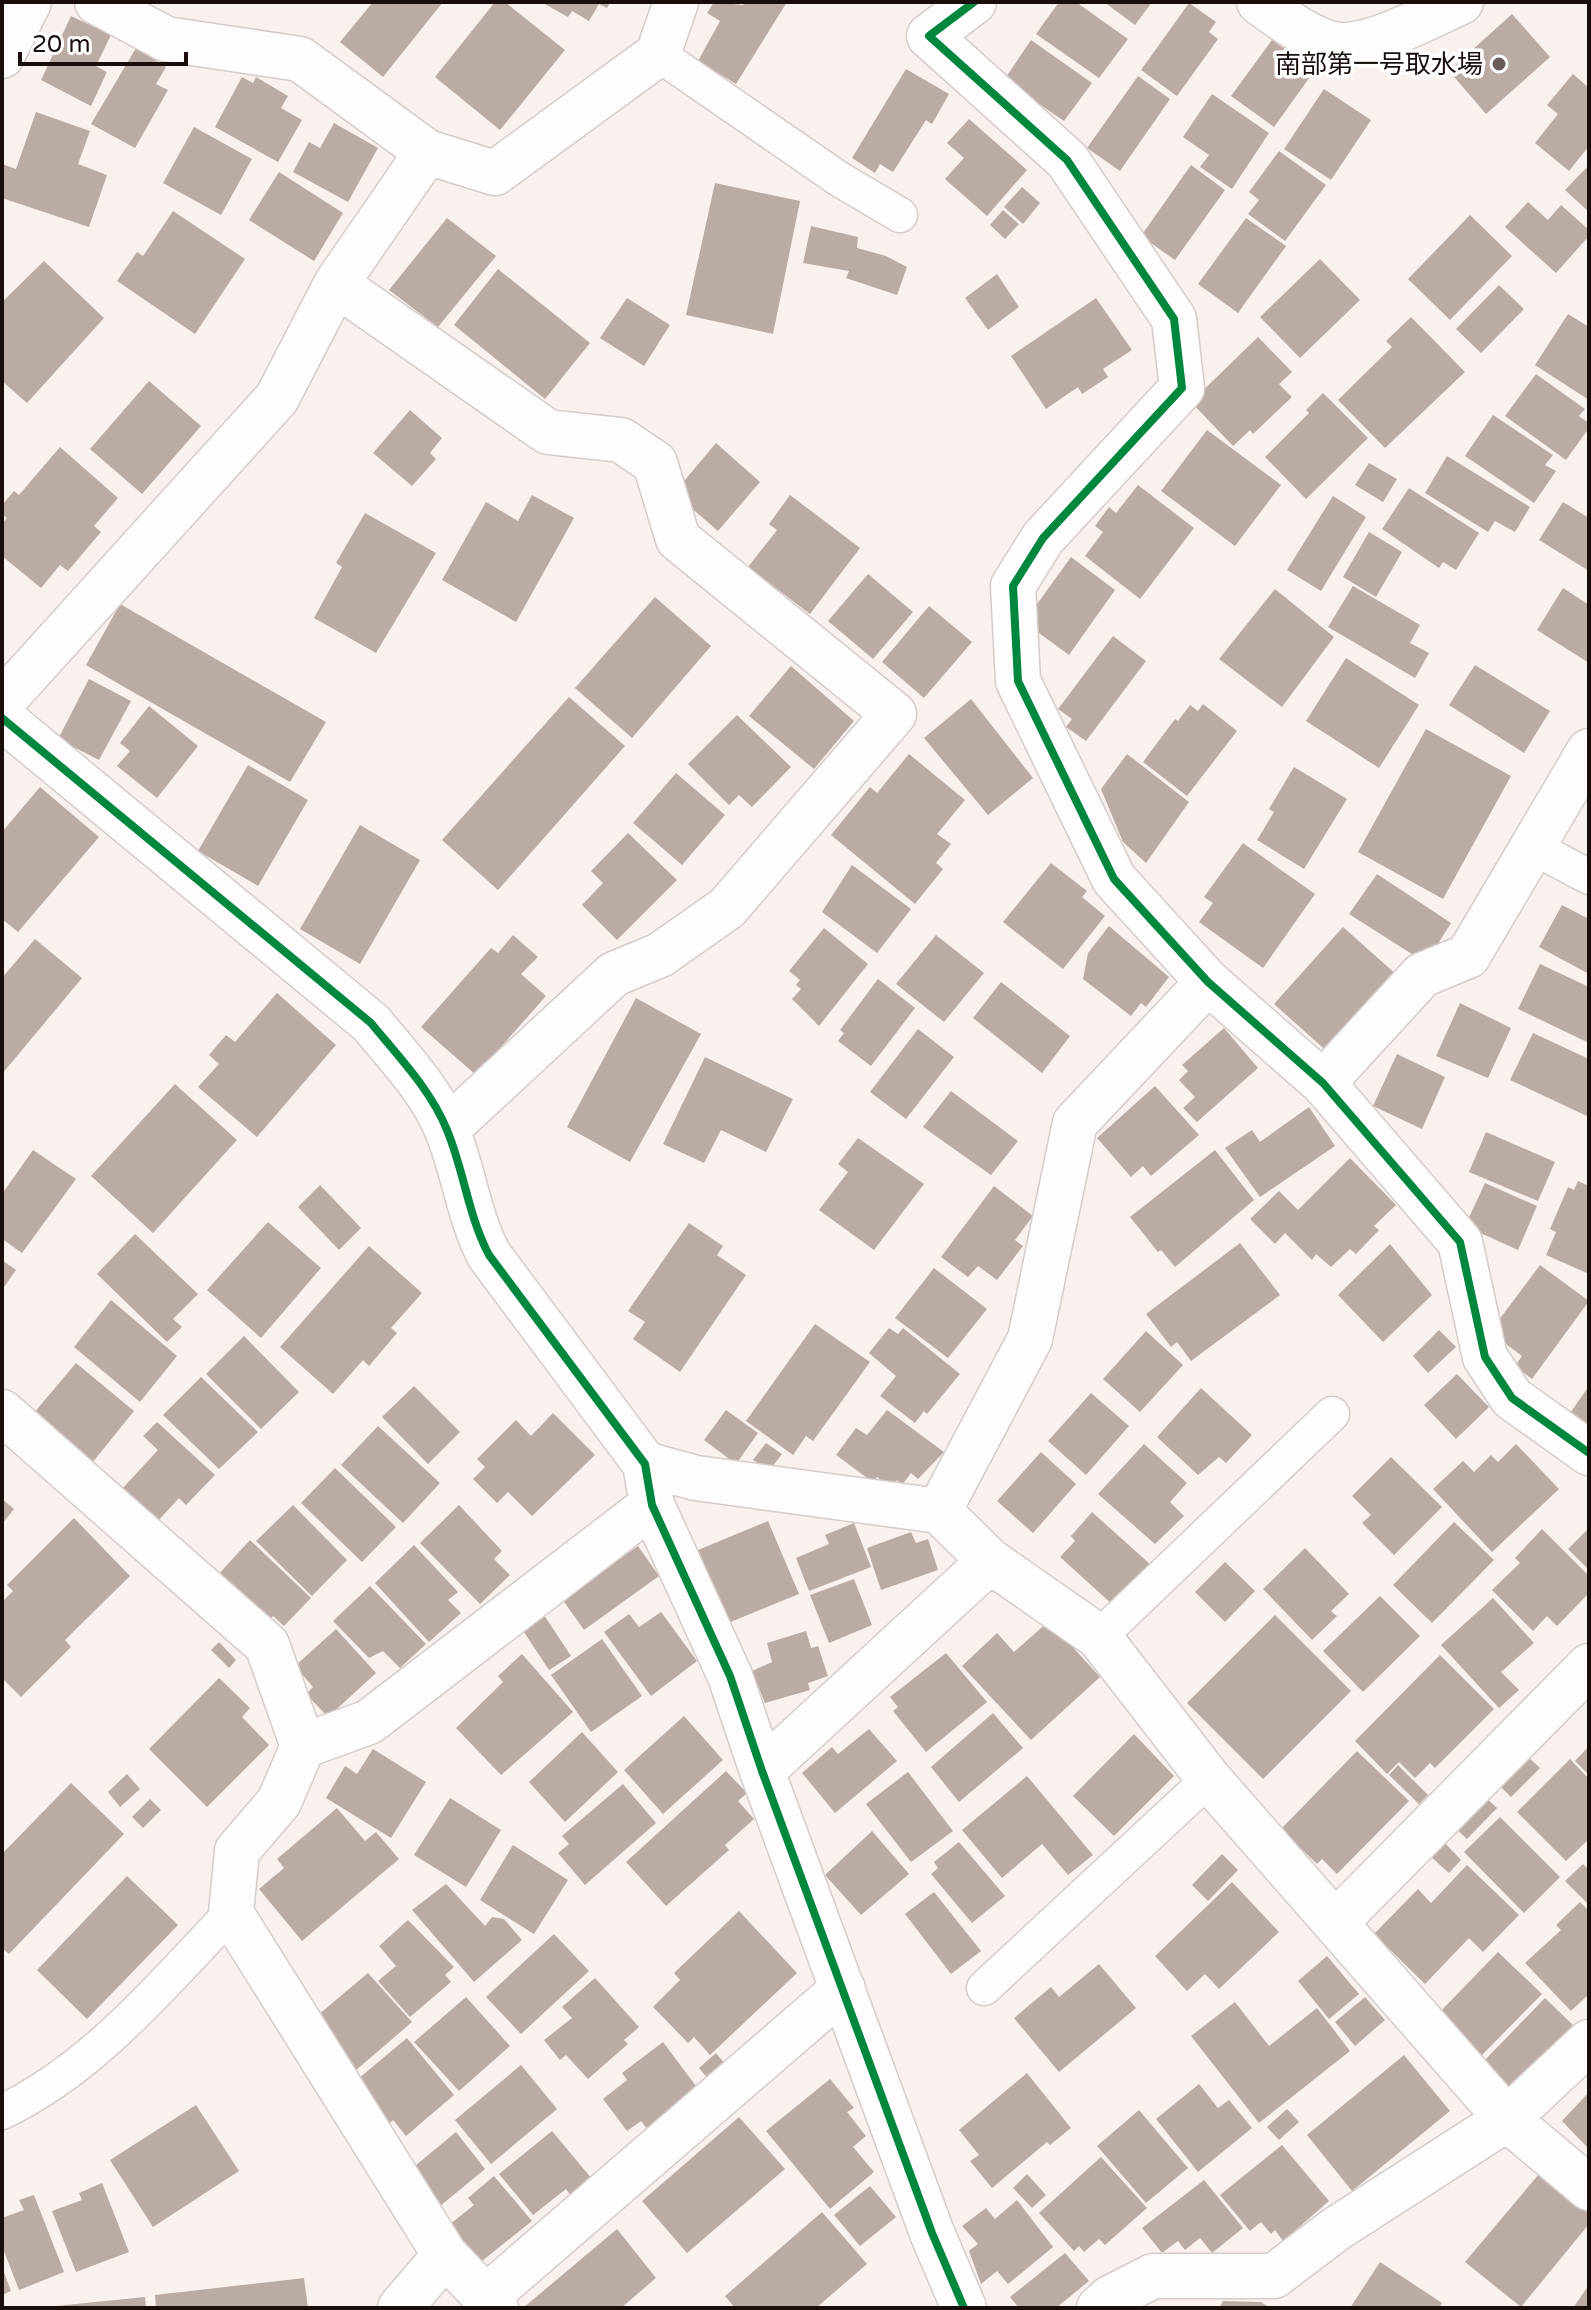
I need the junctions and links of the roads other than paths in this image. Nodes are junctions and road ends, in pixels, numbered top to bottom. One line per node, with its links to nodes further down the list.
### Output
1 (29, 2): 8 (street)
2 (97, 2): 9 (street)
3 (676, 2): 7 (street)
4 (974, 2): 17 (street)
5 (1259, 2): 6 (street)
6 (1461, 2)
7 (658, 54): 9 (street); 10 (lane)
8 (2, 56)
9 (427, 152): 11 (street)
10 (900, 215)
11 (336, 284): 12 (street); 19 (street)
12 (2, 702)
13 (2, 718): 19 (street)
14 (1589, 751): 15 (street)
15 (1533, 847): 16 (lane); 18 (street)
16 (1589, 877)
17 (1208, 982): 18 (street); 24 (street)
18 (1323, 1083): 22 (street)
19 (447, 1129): 23 (street)
20 (2, 1412): 28 (street)
21 (1332, 1414): 26 (lane)
22 (1589, 1453)
23 (649, 1485): 24 (street); 28 (street); 29 (street)
24 (939, 1511): 25 (street)
25 (990, 1561): 26 (street); 29 (street)
26 (1099, 1637): 30 (street)
27 (1589, 1666): 32 (street)
28 (303, 1746): 31 (street)
29 (762, 1771): 34 (street)
30 (1209, 1779): 32 (street); 33 (lane)
31 (231, 1913): 36 (lane); 39 (street)
32 (1335, 1923): 37 (street)
33 (984, 1988)
34 (843, 1989): 40 (street); 42 (street)
35 (1589, 2042): 37 (street)
36 (2, 2112)
37 (1507, 2119): 38 (street); 43 (street)
38 (1589, 2188)
39 (445, 2255): 40 (street); 41 (street)
40 (490, 2303)
41 (400, 2308)
42 (964, 2308)
43 (1099, 2308)

